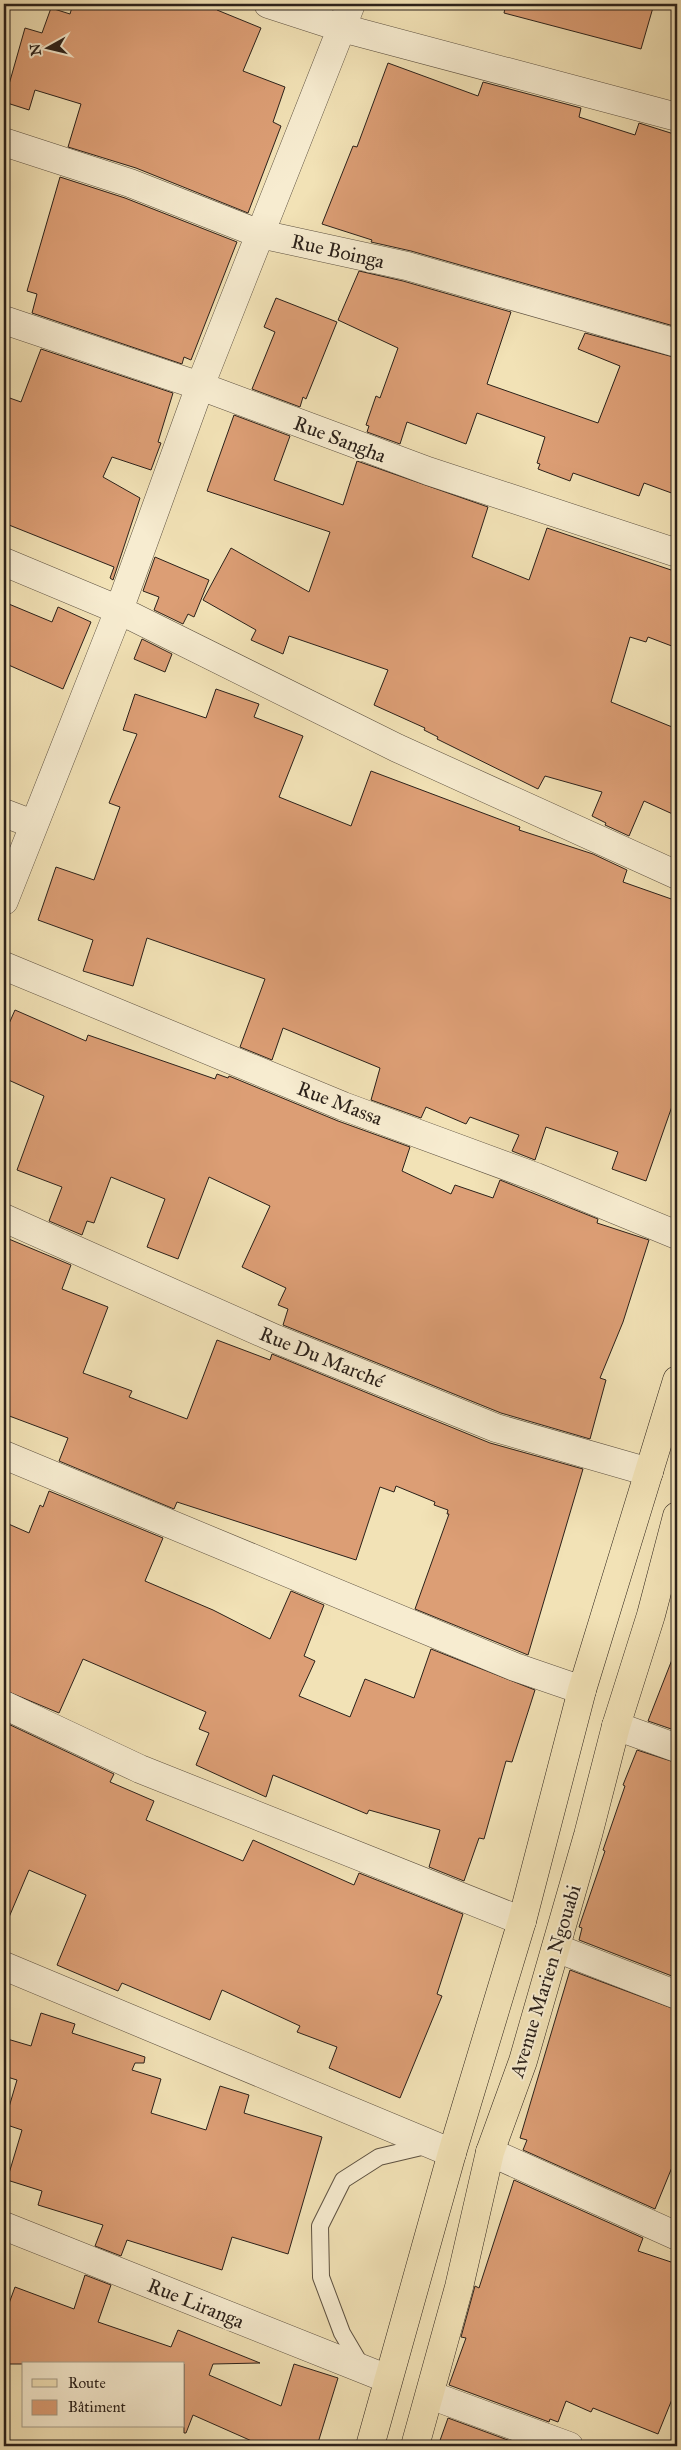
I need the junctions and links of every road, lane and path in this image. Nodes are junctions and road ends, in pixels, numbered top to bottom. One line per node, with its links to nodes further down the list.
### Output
1 (268, 4): 2 (street)
2 (347, 16): 3 (street); 5 (street)
3 (677, 118)
4 (4, 142): 5 (street, Rue Boinga)
5 (260, 234): 7 (street, Rue Boinga); 8 (street)
6 (4, 320): 8 (street, Rue Sangha)
7 (677, 343)
8 (200, 386): 9 (street, Rue Sangha); 11 (street)
9 (677, 553)
10 (4, 562): 11 (street)
11 (119, 610): 13 (street); 14 (street)
12 (4, 813): 13 (street)
13 (33, 824): 15 (street)
14 (677, 875)
15 (4, 901)
16 (4, 966): 18 (street, Rue Massa)
17 (4, 1218): 21 (street, Rue Du Marché)
18 (677, 1235)
19 (677, 1380): 21 (main road)
20 (4, 1455): 23 (street)
21 (649, 1472): 23 (main road)
22 (677, 1516): 25 (main road, Avenue Marien Ngouabi)
23 (582, 1690): 27 (main road)
24 (4, 1705): 27 (street)
25 (616, 1726): 26 (street); 28 (main road, Avenue Marien Ngouabi)
26 (677, 1748)
27 (522, 1921): 31 (main road)
28 (556, 1948): 30 (street); 32 (main road, Avenue Marien Ngouabi)
29 (4, 1966): 31 (street)
30 (677, 1995)
31 (441, 2149): 35 (lane); 36 (main road)
32 (490, 2152): 34 (street); 37 (main road, Avenue Marien Ngouabi)
33 (4, 2226): 35 (street, Rue Liranga)
34 (677, 2236)
35 (364, 2369): 36 (street, Rue Liranga)
36 (388, 2379): 38 (main road)
37 (430, 2395): 39 (main road, Avenue Marien Ngouabi); 40 (street)
38 (370, 2446)
39 (415, 2446)
40 (569, 2446)

